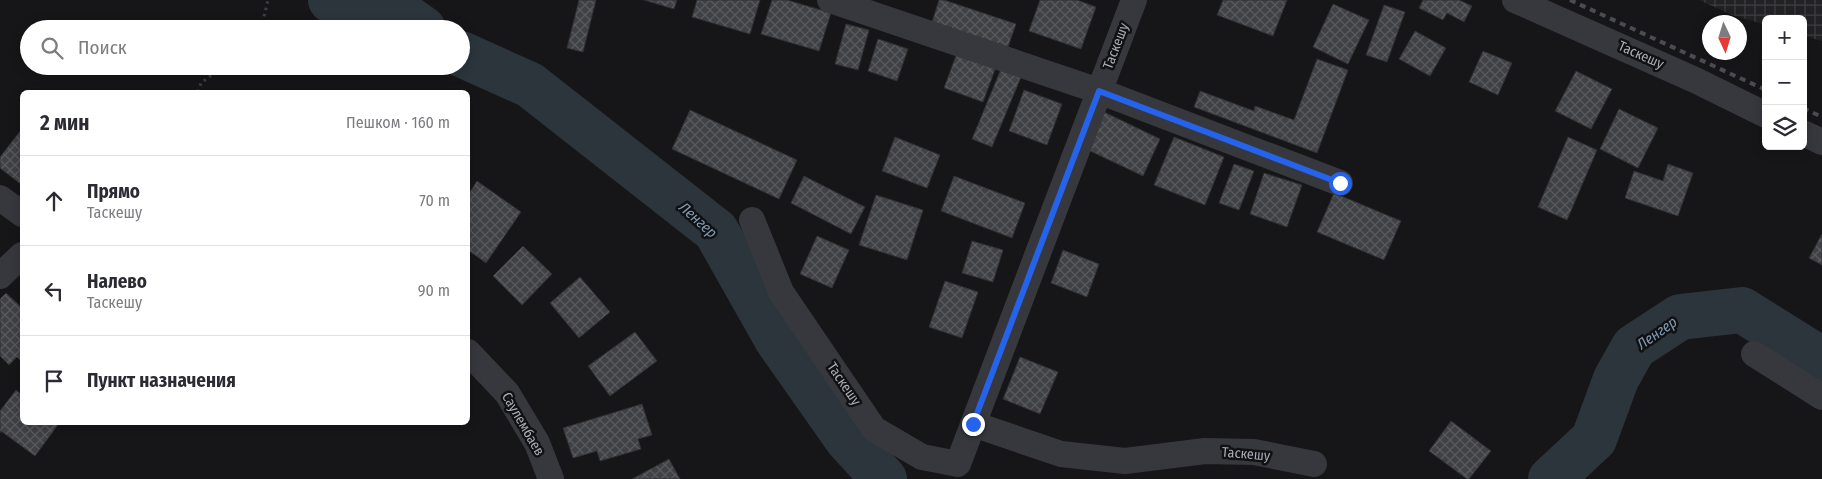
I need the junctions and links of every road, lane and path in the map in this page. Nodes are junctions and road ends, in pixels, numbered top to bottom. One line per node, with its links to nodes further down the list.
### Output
1 (268, 0): 5 (path)
2 (830, 0): 8 (street)
3 (1134, 0): 8 (street, Таскешу)
4 (1515, 0): 9 (street, Таскешу)
5 (263, 20)
6 (212, 75): 7 (path)
7 (199, 90)
8 (1099, 91): 12 (street); 21 (street, Таскешу)
9 (1762, 113)
10 (1807, 135): 11 (street)
11 (1822, 142)
12 (1340, 183)
13 (0, 198): 14 (street)
14 (20, 213)
15 (752, 220): 21 (street, Таскешу)
16 (20, 257): 17 (street)
17 (0, 276)
18 (470, 354): 23 (street, Саулембаев)
19 (1754, 354): 20 (street)
20 (1822, 397)
21 (973, 424): 22 (street, Таскешу)
22 (1314, 464)
23 (552, 479)

